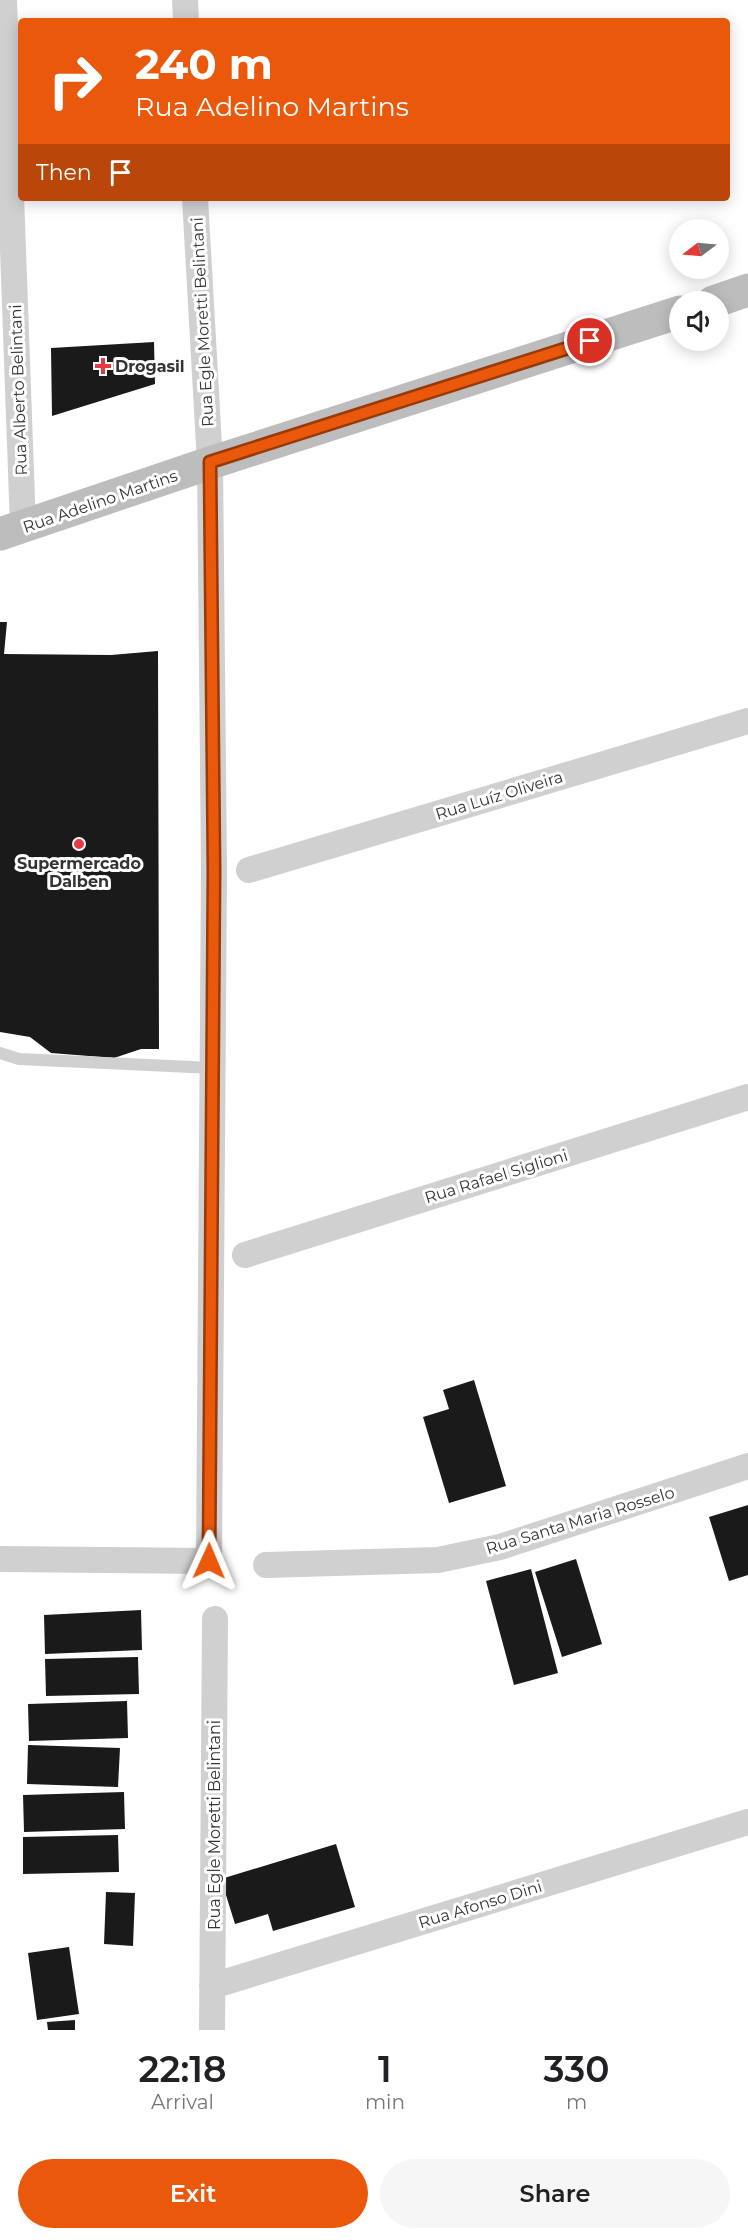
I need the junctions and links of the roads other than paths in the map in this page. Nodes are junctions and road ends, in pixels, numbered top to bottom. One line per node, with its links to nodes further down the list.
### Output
1 (4, 0): 9 (street, Rua Alberto Belintani)
2 (185, 0): 3 (street)
3 (186, 18)
4 (195, 201): 8 (street, Rua Egle Moretti Belintani)
5 (748, 290): 6 (main road)
6 (729, 297)
7 (669, 316): 8 (main road, Rua Adelino Martins)
8 (210, 462): 9 (main road, Rua Adelino Martins); 13 (street, Rua Egle Moretti Belintani)
9 (12, 531)
10 (748, 720): 11 (street, Rua Luíz Oliveira)
11 (249, 870)
12 (0, 1053): 13 (lane)
13 (213, 1068): 17 (street, Rua Egle Moretti Belintani)
14 (748, 1097): 15 (street, Rua Rafael Siglioni)
15 (245, 1255)
16 (748, 1466): 18 (street, Rua Santa Maria Rosselo)
17 (0, 1559)
18 (266, 1564)
19 (215, 1619): 21 (street, Rua Egle Moretti Belintani)
20 (748, 1822): 21 (street, Rua Afonso Dini)
21 (212, 1986): 22 (street, Rua Egle Moretti Belintani)
22 (212, 2030)

